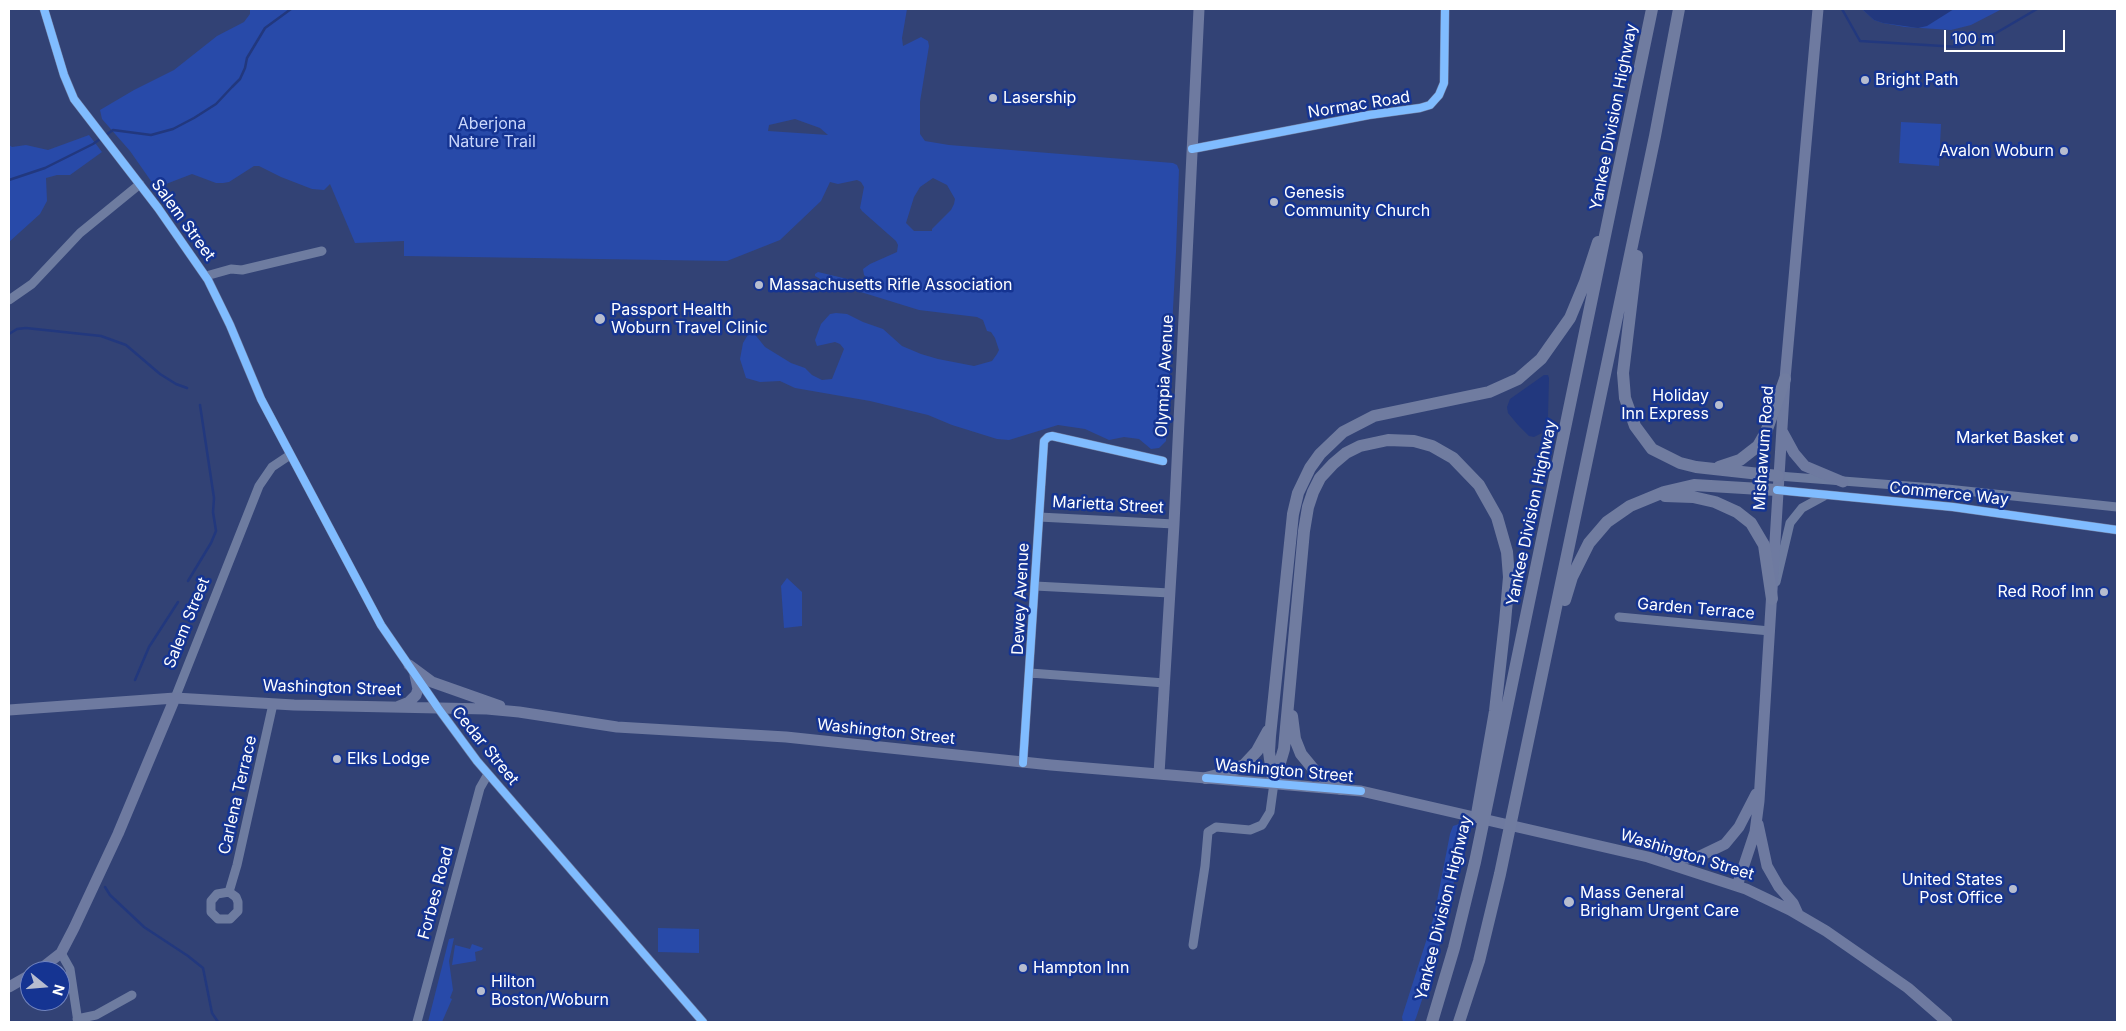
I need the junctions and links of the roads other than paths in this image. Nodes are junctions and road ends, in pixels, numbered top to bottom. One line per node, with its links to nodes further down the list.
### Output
1 (44, 9): 10 (street, Salem Street)
2 (1200, 9): 8 (main road, Olympia Avenue)
3 (1445, 9): 8 (street, Normac Road)
4 (1652, 9): 9 (highway, Yankee Division Highway)
5 (1680, 9): 7 (highway)
6 (1818, 9): 14 (main road, Mishawum Road)
7 (1655, 136): 18 (highway); 36 (highway)
8 (1192, 149): 26 (main road, Olympia Avenue)
9 (1619, 178): 44 (highway); 55 (highway, Yankee Division Highway)
10 (140, 184): 12 (street, Salem Street); 13 (street)
11 (322, 252): 12 (street)
12 (206, 276): 16 (street, Salem Street)
13 (9, 300)
14 (1785, 380): 15 (main road, Mishawum Road); 18 (highway)
15 (1782, 430): 19 (main road, Mishawum Road); 20 (main road)
16 (290, 455): 33 (street, Cedar Street); 38 (street, Salem Street)
17 (1163, 461): 25 (street, Dewey Avenue)
18 (1706, 468): 19 (highway)
19 (1778, 476): 20 (street, Commerce Way); 21 (main road, Mishawum Road)
20 (1843, 482): 24 (street, Commerce Way)
21 (1777, 490): 22 (highway); 23 (street, Commerce Way); 30 (main road, Mishawum Road)
22 (1655, 496): 30 (highway); 36 (highway)
23 (1825, 496): 27 (street, Commerce Way); 30 (street)
24 (2117, 507)
25 (1039, 517): 26 (street, Marietta Street); 28 (street, Dewey Avenue)
26 (1174, 524): 29 (main road, Olympia Avenue)
27 (2117, 530)
28 (1035, 586): 29 (street); 34 (street, Dewey Avenue)
29 (1170, 593): 35 (main road, Olympia Avenue)
30 (1772, 599): 32 (main road, Mishawum Road)
31 (1619, 617): 32 (street, Garden Terrace)
32 (1770, 631): 49 (main road, Mishawum Road)
33 (412, 670): 40 (main road); 41 (street, Cedar Street); 43 (main road)
34 (1030, 673): 35 (street); 45 (street, Dewey Avenue)
35 (1165, 683): 47 (main road, Olympia Avenue)
36 (1540, 684): 66 (highway)
37 (1289, 686): 50 (highway); 51 (highway); 55 (highway)
38 (175, 698): 39 (main road, Washington Street); 42 (main road, Washington Street); 59 (main road, Salem Street)
39 (273, 704): 40 (main road, Washington Street); 56 (street, Carlena Terrace)
40 (399, 706): 41 (main road, Washington Street)
41 (438, 708): 43 (main road, Washington Street); 46 (street, Cedar Street)
42 (9, 710)
43 (518, 712): 45 (main road, Washington Street)
44 (1271, 722): 48 (highway); 50 (highway)
45 (1023, 763): 47 (main road, Washington Street)
46 (488, 774): 63 (street, Forbes Road); 64 (street, Cedar Street)
47 (1159, 774): 48 (main road, Washington Street)
48 (1206, 778): 50 (main road, Washington Street)
49 (1761, 778): 52 (main road, Mishawum Road); 53 (main road)
50 (1274, 783): 51 (main road, Washington Street); 58 (street)
51 (1341, 789): 53 (main road, Washington Street)
52 (1758, 819): 54 (main road, Mishawum Road); 57 (main road)
53 (1648, 857): 54 (main road, Washington Street)
54 (1736, 886): 57 (main road, Washington Street)
55 (1468, 891): 65 (highway, Yankee Division Highway)
56 (228, 892)
57 (1798, 914): 67 (main road, Washington Street)
58 (1193, 945)
59 (60, 953): 60 (main road, Salem Street); 62 (street)
60 (50, 961)
61 (132, 995): 62 (street)
62 (78, 1020)
63 (418, 1022)
64 (703, 1022)
65 (1432, 1022)
66 (1461, 1022)
67 (1947, 1022)

